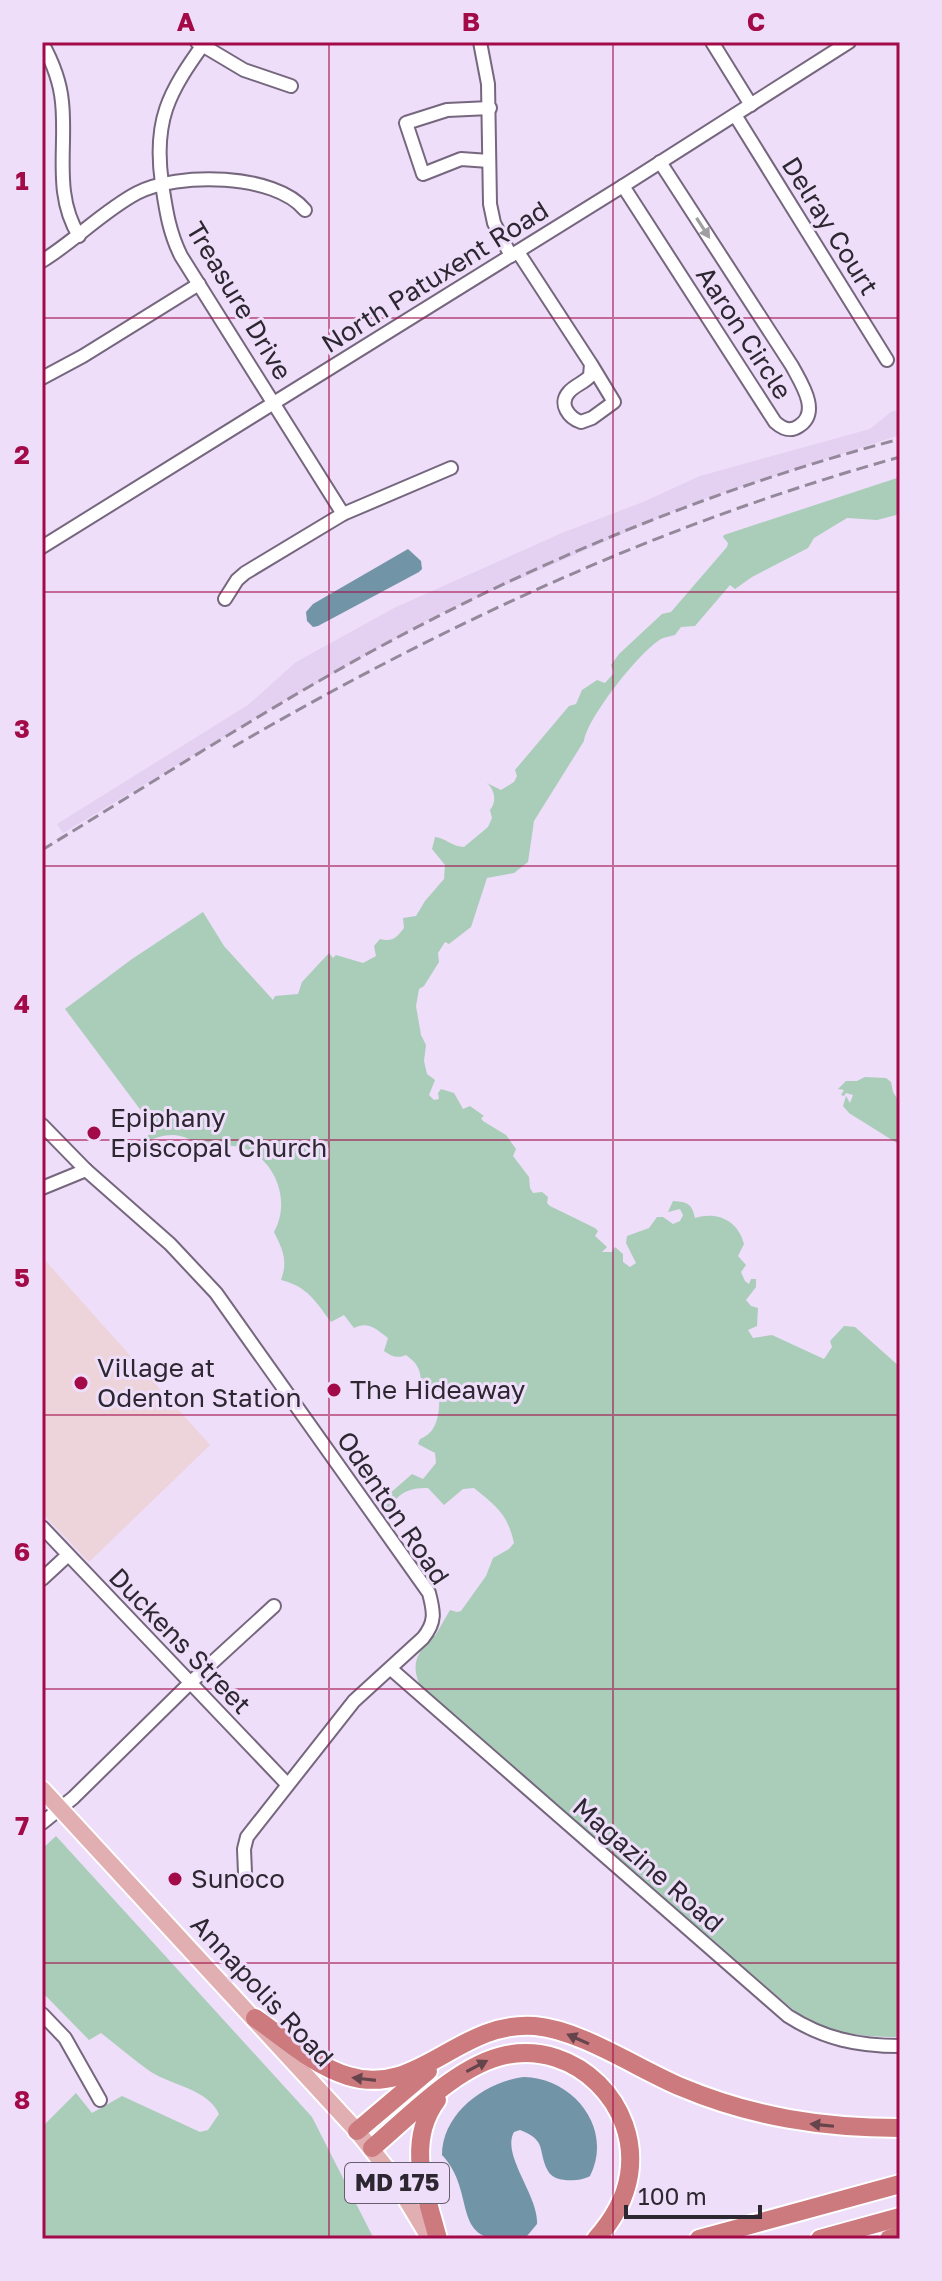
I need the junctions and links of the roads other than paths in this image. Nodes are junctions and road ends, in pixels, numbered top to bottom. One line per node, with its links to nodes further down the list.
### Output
1 (480, 42): 8 (street)
2 (712, 42): 7 (street)
3 (849, 42): 7 (street, North Patuxent Road)
4 (42, 43): 15 (street)
5 (202, 43): 6 (street); 12 (street, Treasure Drive)
6 (291, 86)
7 (751, 105): 9 (street, North Patuxent Road)
8 (490, 108): 10 (street); 10 (street)
9 (735, 115): 11 (street, North Patuxent Road); 19 (street, Delray Court)
10 (489, 161): 16 (street)
11 (660, 162): 13 (street, North Patuxent Road); 13 (street, Aaron Circle, one-way to 13)
12 (162, 185): 14 (street); 15 (street); 18 (street, Treasure Drive)
13 (623, 186): 16 (street, North Patuxent Road)
14 (305, 210)
15 (79, 236): 17 (street)
16 (514, 254): 20 (street); 22 (street, North Patuxent Road)
17 (42, 261)
18 (199, 284): 21 (street); 22 (street, Treasure Drive)
19 (887, 360)
20 (591, 364): 20 (street)
21 (42, 378)
22 (274, 403): 24 (street, Treasure Drive); 25 (street, North Patuxent Road)
23 (451, 468): 24 (street)
24 (343, 514): 26 (street)
25 (42, 547)
26 (225, 599)
27 (42, 1125): 28 (street, Odenton Road)
28 (86, 1170): 29 (street); 34 (street, Odenton Road)
29 (42, 1188)
30 (42, 1527): 31 (street, Duckens Street)
31 (68, 1555): 32 (street); 35 (street, Duckens Street)
32 (42, 1579)
33 (274, 1606): 35 (street)
34 (391, 1669): 36 (street, Odenton Road); 44 (street, Magazine Road)
35 (190, 1683): 36 (street, Duckens Street); 38 (street)
36 (287, 1784): 40 (street, Odenton Road)
37 (42, 1789): 38 (main road, Annapolis Road / MD 175)
38 (60, 1809): 39 (street); 42 (main road, Annapolis Road / MD 175)
39 (42, 1823)
40 (245, 1873)
41 (42, 2014): 46 (street)
42 (255, 2018): 43 (highway, one-way to 42); 48 (main road, Annapolis Road / MD 175)
43 (461, 2043): 47 (highway, one-way to 43); 48 (highway)
44 (900, 2046)
45 (450, 2083): 49 (highway); 54 (highway); 55 (highway, one-way to 55)
46 (100, 2100)
47 (900, 2128)
48 (357, 2131): 49 (main road, Annapolis Road / MD 175)
49 (372, 2148): 53 (main road, Annapolis Road / MD 175)
50 (900, 2184): 56 (highway)
51 (900, 2217): 57 (highway)
52 (900, 2235): 58 (highway)
53 (430, 2239)
54 (438, 2239)
55 (596, 2239)
56 (699, 2239)
57 (820, 2239)
58 (889, 2239)

